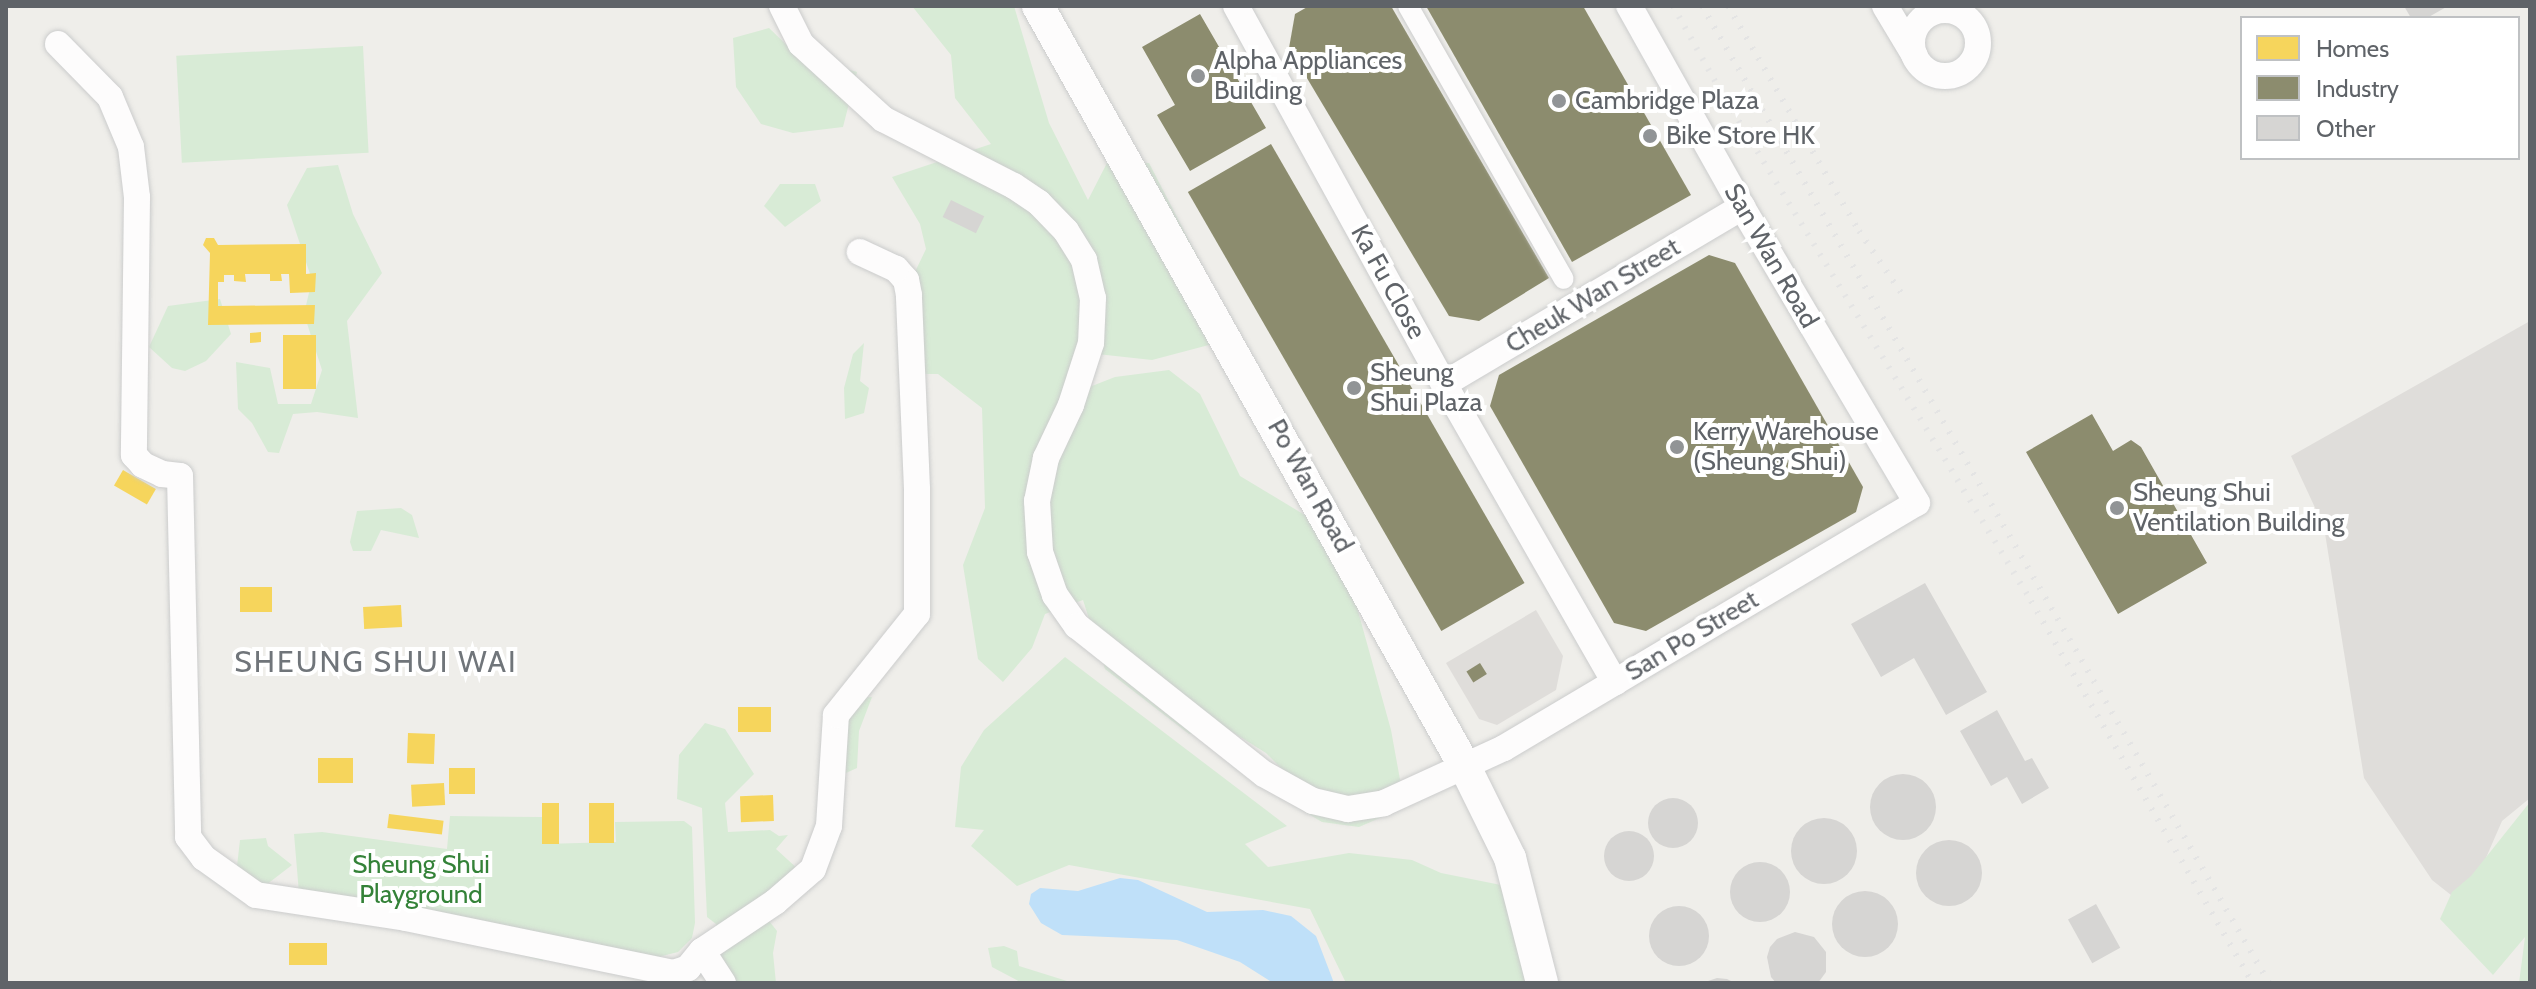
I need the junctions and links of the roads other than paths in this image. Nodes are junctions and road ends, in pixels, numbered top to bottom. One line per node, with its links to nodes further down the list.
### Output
1 (782, 6): 16 (street, San Po Street)
2 (1038, 6): 16 (street, Po Wan Road)
3 (1236, 6): 13 (street, Ka Fu Close)
4 (1408, 6): 12 (street)
5 (1629, 6): 10 (street, San Wan Road)
6 (1885, 6): 9 (street)
7 (1962, 12): 9 (street); 9 (street)
8 (58, 44): 17 (street)
9 (1915, 56)
10 (1742, 207): 13 (street, Cheuk Wan Street); 14 (street, San Wan Road)
11 (860, 252): 17 (street)
12 (1564, 279)
13 (1444, 384): 15 (street, Ka Fu Close)
14 (1917, 503): 15 (street, San Po Street)
15 (1615, 682): 16 (street, San Po Street)
16 (1465, 767): 19 (street, Po Wan Road)
17 (702, 951): 18 (street)
18 (723, 983)
19 (1542, 983)

